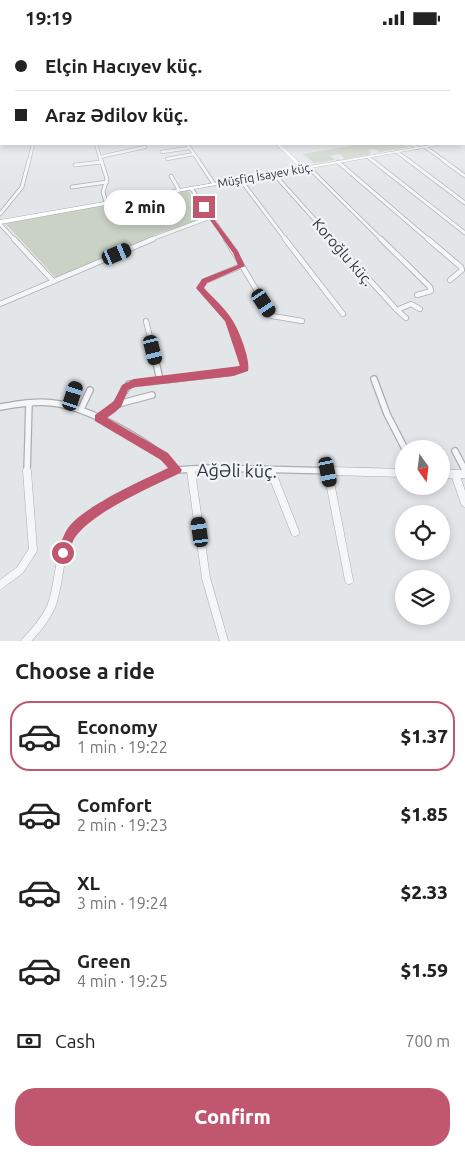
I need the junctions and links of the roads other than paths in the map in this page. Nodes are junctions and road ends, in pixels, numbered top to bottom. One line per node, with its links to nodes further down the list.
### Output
1 (33, 145): 32 (street)
2 (96, 145): 14 (street)
3 (188, 145): 9 (street)
4 (279, 145): 20 (street)
5 (413, 145): 10 (street)
6 (436, 145): 8 (street, Müşfiq İsayev küç.)
7 (146, 147): 14 (street)
8 (425, 147): 10 (street, Müşfiq İsayev küç.); 23 (street)
9 (189, 148): 11 (street); 13 (street)
10 (418, 148): 12 (street, Müşfiq İsayev küç.)
11 (162, 152)
12 (397, 152): 15 (street, Müşfiq İsayev küç.); 31 (street)
13 (194, 154): 16 (street); 26 (street)
14 (100, 157): 17 (street)
15 (368, 157): 18 (street, Müşfiq İsayev küç.); 35 (street)
16 (167, 159)
17 (101, 162): 19 (street); 25 (street)
18 (338, 163): 20 (street, Müşfiq İsayev küç.); 37 (street)
19 (75, 165)
20 (306, 168): 21 (street, Müşfiq İsayev küç.); 39 (street)
21 (273, 173): 24 (street, Müşfiq İsayev küç.); 42 (street, Koroğlu küç.)
22 (171, 176): 29 (street)
23 (465, 176)
24 (240, 179): 26 (street, Müşfiq İsayev küç.); 43 (street)
25 (107, 182): 27 (street); 30 (street)
26 (214, 184): 28 (street, Müşfiq İsayev küç.)
27 (72, 187)
28 (191, 188): 29 (street, Müşfiq İsayev küç.); 33 (street)
29 (179, 190): 30 (street, Müşfiq İsayev küç.)
30 (106, 202): 34 (street, Müşfiq İsayev küç.)
31 (465, 203)
32 (0, 213)
33 (211, 217): 36 (street); 38 (street)
34 (0, 223): 38 (street)
35 (465, 233)
36 (242, 266): 46 (street); 48 (street)
37 (450, 280)
38 (53, 281): 40 (street)
39 (417, 295)
40 (0, 304)
41 (420, 309): 42 (street)
42 (396, 310): 44 (street, Koroğlu küç.)
43 (343, 314)
44 (406, 318)
45 (146, 321): 48 (street)
46 (302, 321)
47 (374, 379): 58 (street)
48 (160, 380): 53 (street)
49 (76, 386): 54 (street)
50 (90, 390): 56 (street)
51 (152, 395): 53 (street)
52 (29, 403): 54 (street, Ağəli küç.); 55 (street, Ağəli küç.); 72 (street)
53 (118, 404): 57 (street)
54 (69, 406): 56 (street, Ağəli küç.)
55 (0, 407)
56 (81, 409): 57 (street, Ağəli küç.)
57 (98, 418): 61 (street, Ağəli küç.)
58 (400, 440)
59 (454, 451): 63 (street)
60 (191, 469): 61 (street, Ağəli küç.); 62 (street, Ağəli küç.); 74 (street)
61 (176, 470): 73 (street)
62 (271, 470): 64 (street, Ağəli küç.); 70 (street)
63 (465, 470)
64 (328, 472): 65 (street, Ağəli küç.); 71 (street)
65 (395, 473)
66 (450, 474): 67 (street)
67 (454, 474): 68 (street); 69 (street)
68 (465, 474)
69 (465, 503)
70 (295, 532)
71 (349, 580)
72 (0, 585)
73 (26, 641)
74 (224, 641)

